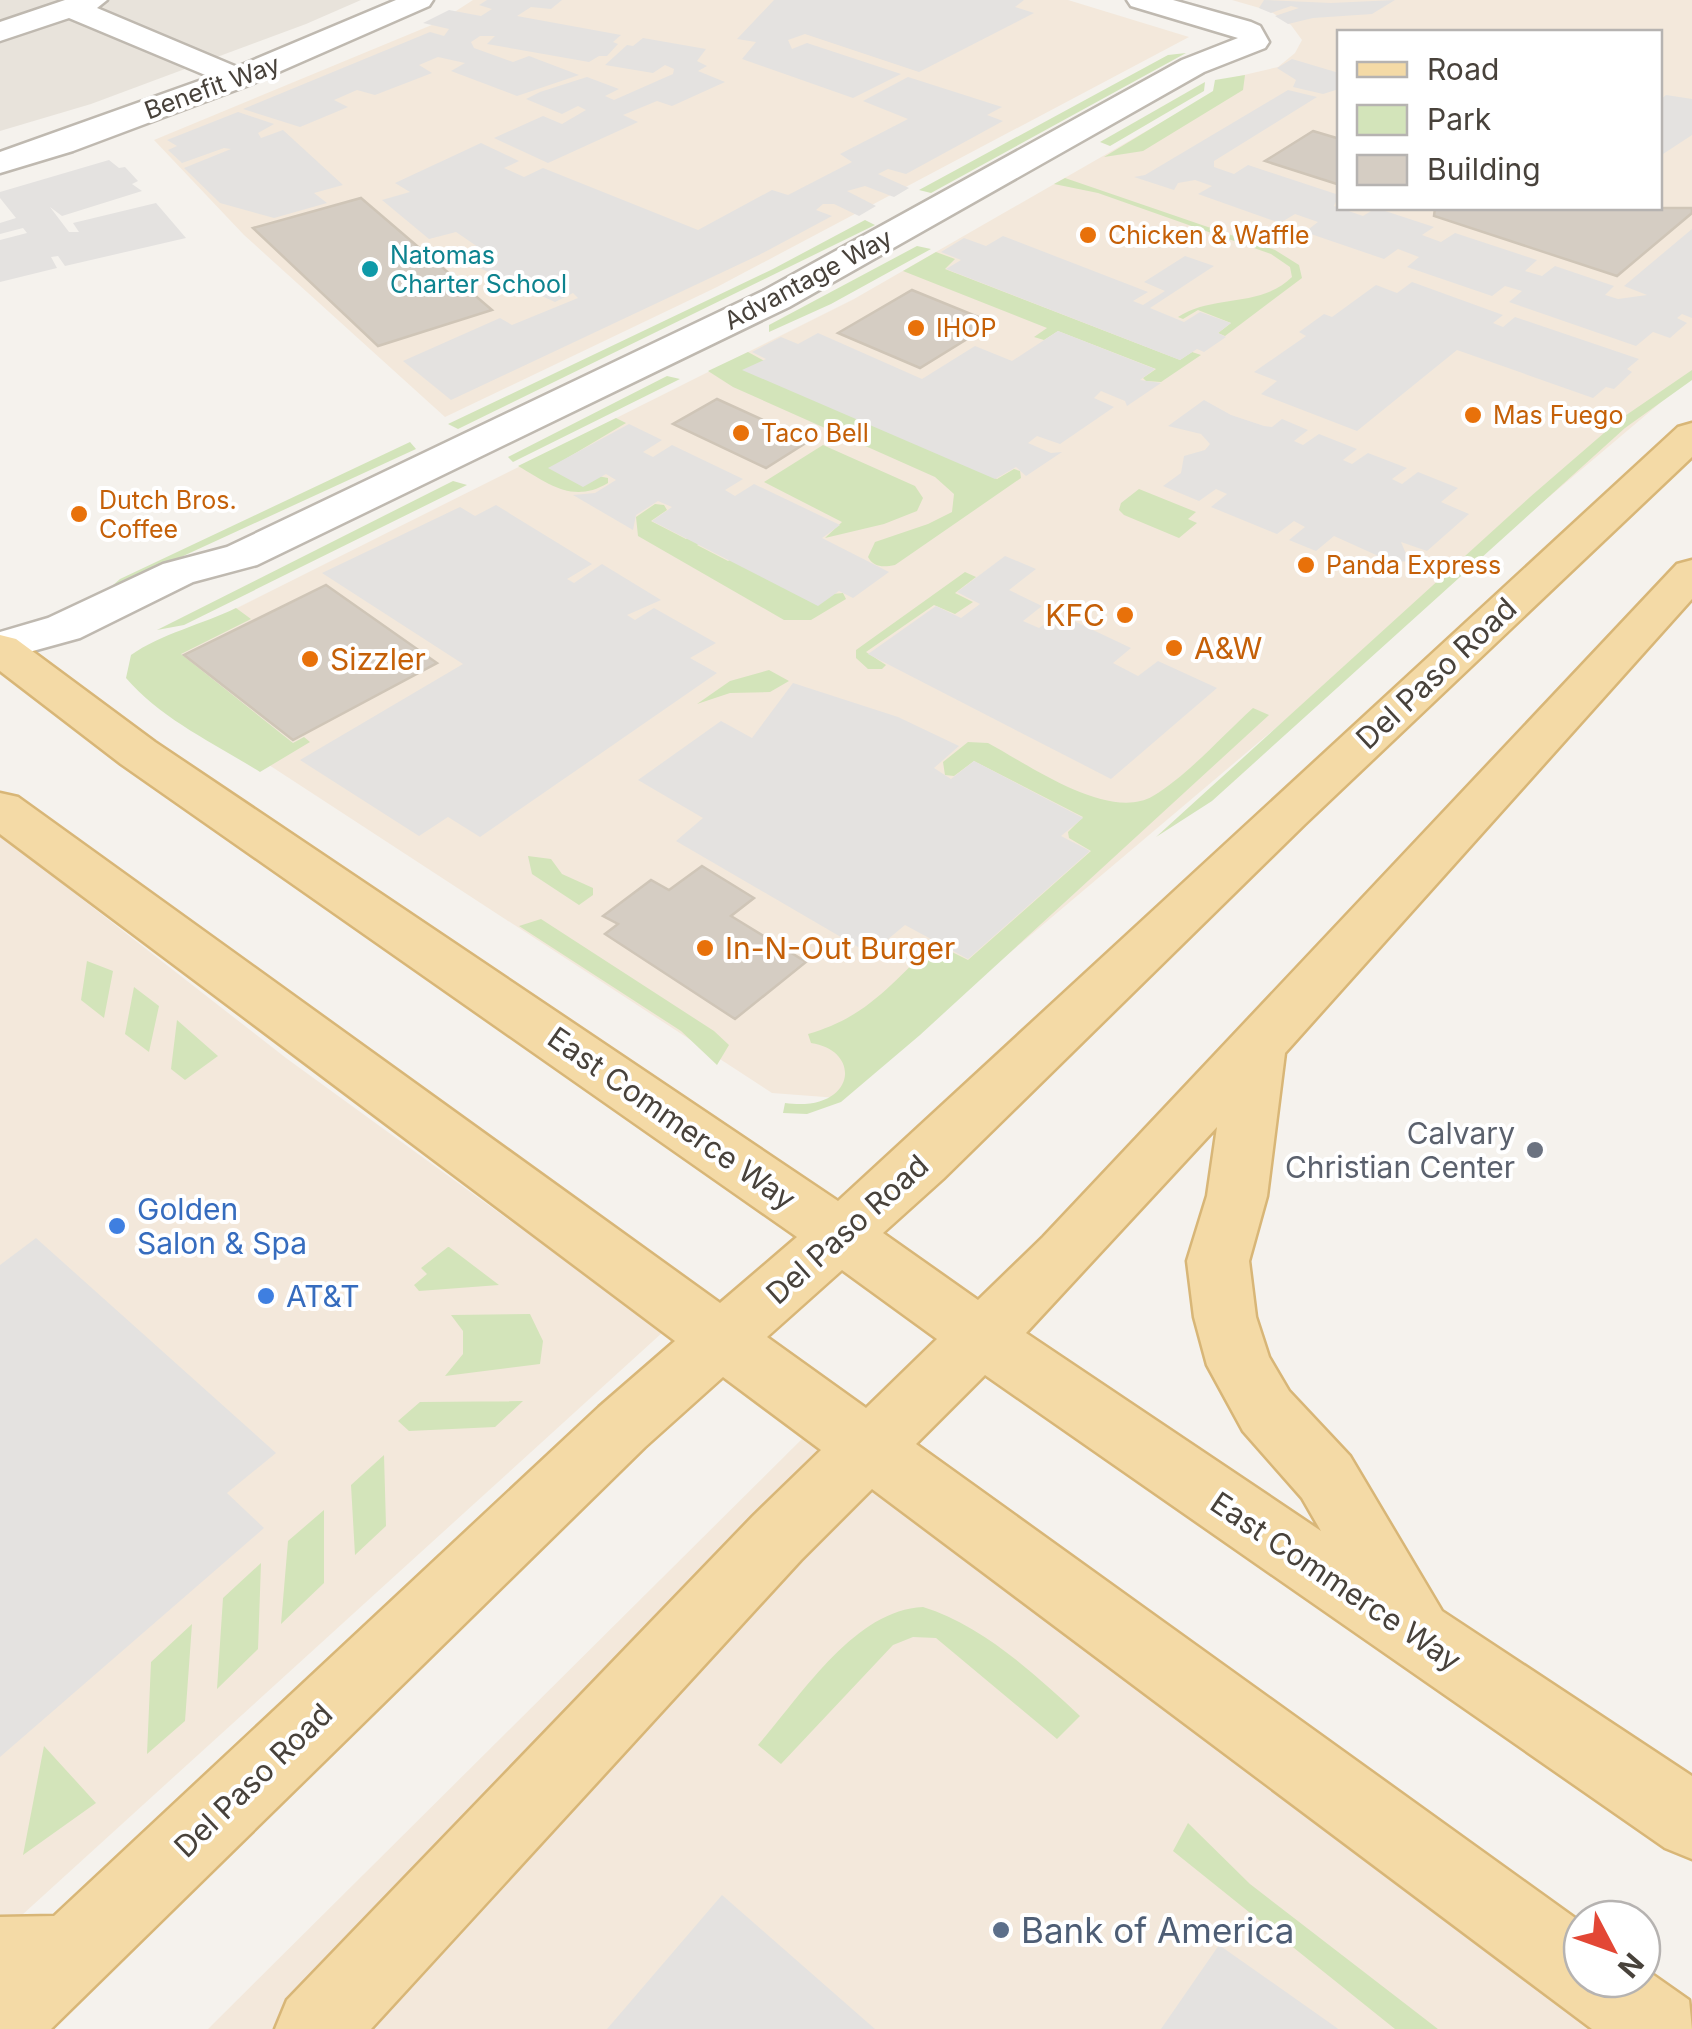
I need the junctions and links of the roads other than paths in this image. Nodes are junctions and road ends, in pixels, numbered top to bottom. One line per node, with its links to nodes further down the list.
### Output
1 (419, 0): 5 (street, Benefit Way)
2 (1140, 0): 9 (street, Advantage Way)
3 (82, 4): 4 (street); 5 (street)
4 (0, 32)
5 (238, 78): 6 (street, Benefit Way)
6 (0, 163)
7 (1692, 435): 12 (main road, Del Paso Road)
8 (1692, 573): 11 (main road)
9 (11, 657): 12 (main road, East Commerce Way)
10 (0, 809): 14 (main road)
11 (1257, 1049): 13 (main road); 16 (main road)
12 (841, 1236): 13 (main road, East Commerce Way); 14 (main road, Del Paso Road)
13 (982, 1337): 15 (main road); 16 (main road, East Commerce Way)
14 (721, 1340): 15 (main road); 18 (main road, Del Paso Road)
15 (867, 1449): 19 (main road); 22 (main road)
16 (1420, 1637): 17 (main road, East Commerce Way)
17 (1692, 1821)
18 (35, 1956): 21 (main road, Del Paso Road)
19 (1562, 1957)
20 (1619, 1999): 23 (main road)
21 (0, 2022)
22 (316, 2029)
23 (1660, 2029)

